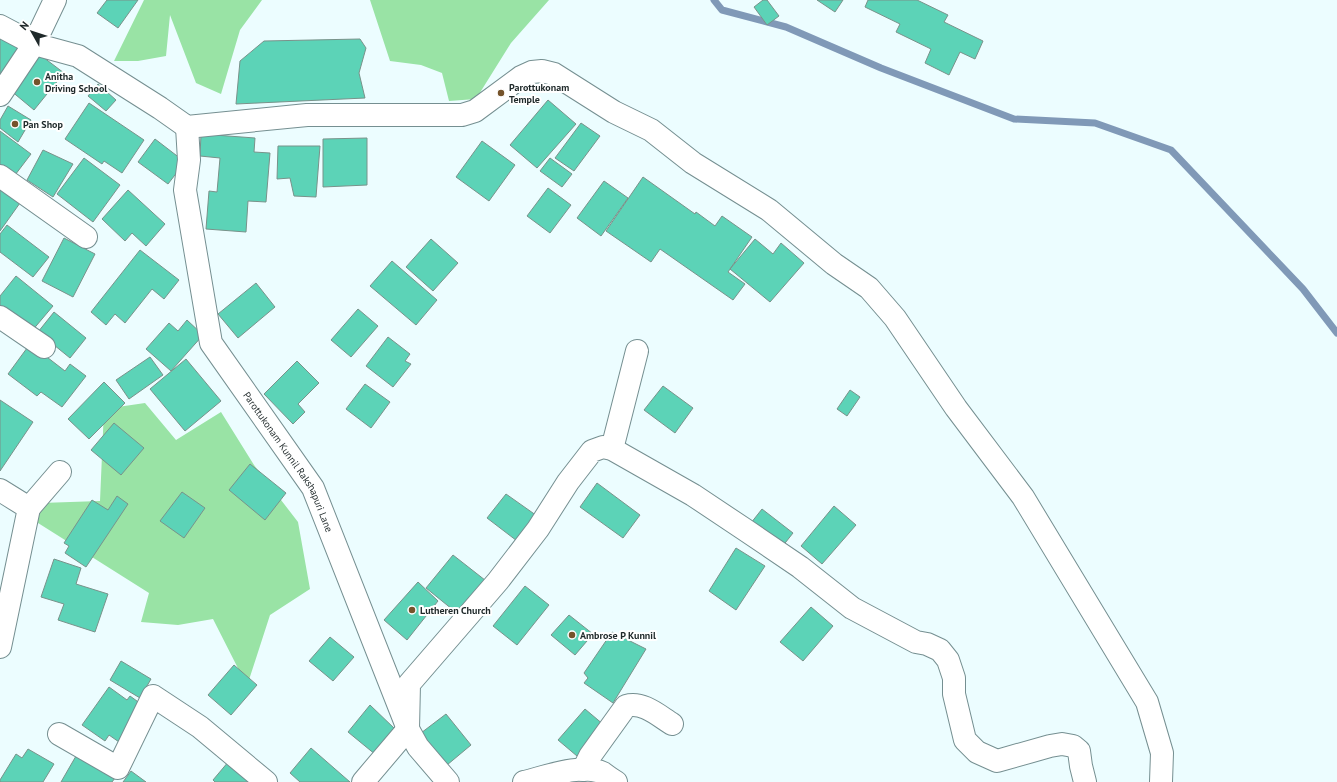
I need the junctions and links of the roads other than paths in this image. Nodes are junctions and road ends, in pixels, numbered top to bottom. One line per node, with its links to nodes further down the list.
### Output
1 (55, 0): 3 (street)
2 (0, 26): 3 (street)
3 (34, 44): 4 (street); 5 (street)
4 (0, 95)
5 (187, 127): 17 (street, Parottukonam Kunnil Rakshapuri Lane); 26 (street)
6 (0, 176): 7 (street)
7 (86, 237)
8 (0, 318): 9 (street)
9 (44, 347)
10 (637, 351): 11 (street)
11 (612, 449): 17 (street); 25 (street)
12 (60, 472): 14 (street)
13 (0, 490): 14 (street)
14 (29, 508): 15 (street)
15 (0, 647)
16 (672, 724): 19 (street)
17 (408, 729): 21 (street); 22 (street, Parottukonam Kunnil Rakshapuri Lane)
18 (59, 734): 20 (street)
19 (583, 770): 23 (street); 24 (street)
20 (266, 782)
21 (363, 782)
22 (448, 782)
23 (524, 782)
24 (616, 782)
25 (1085, 782)
26 (1161, 782)

